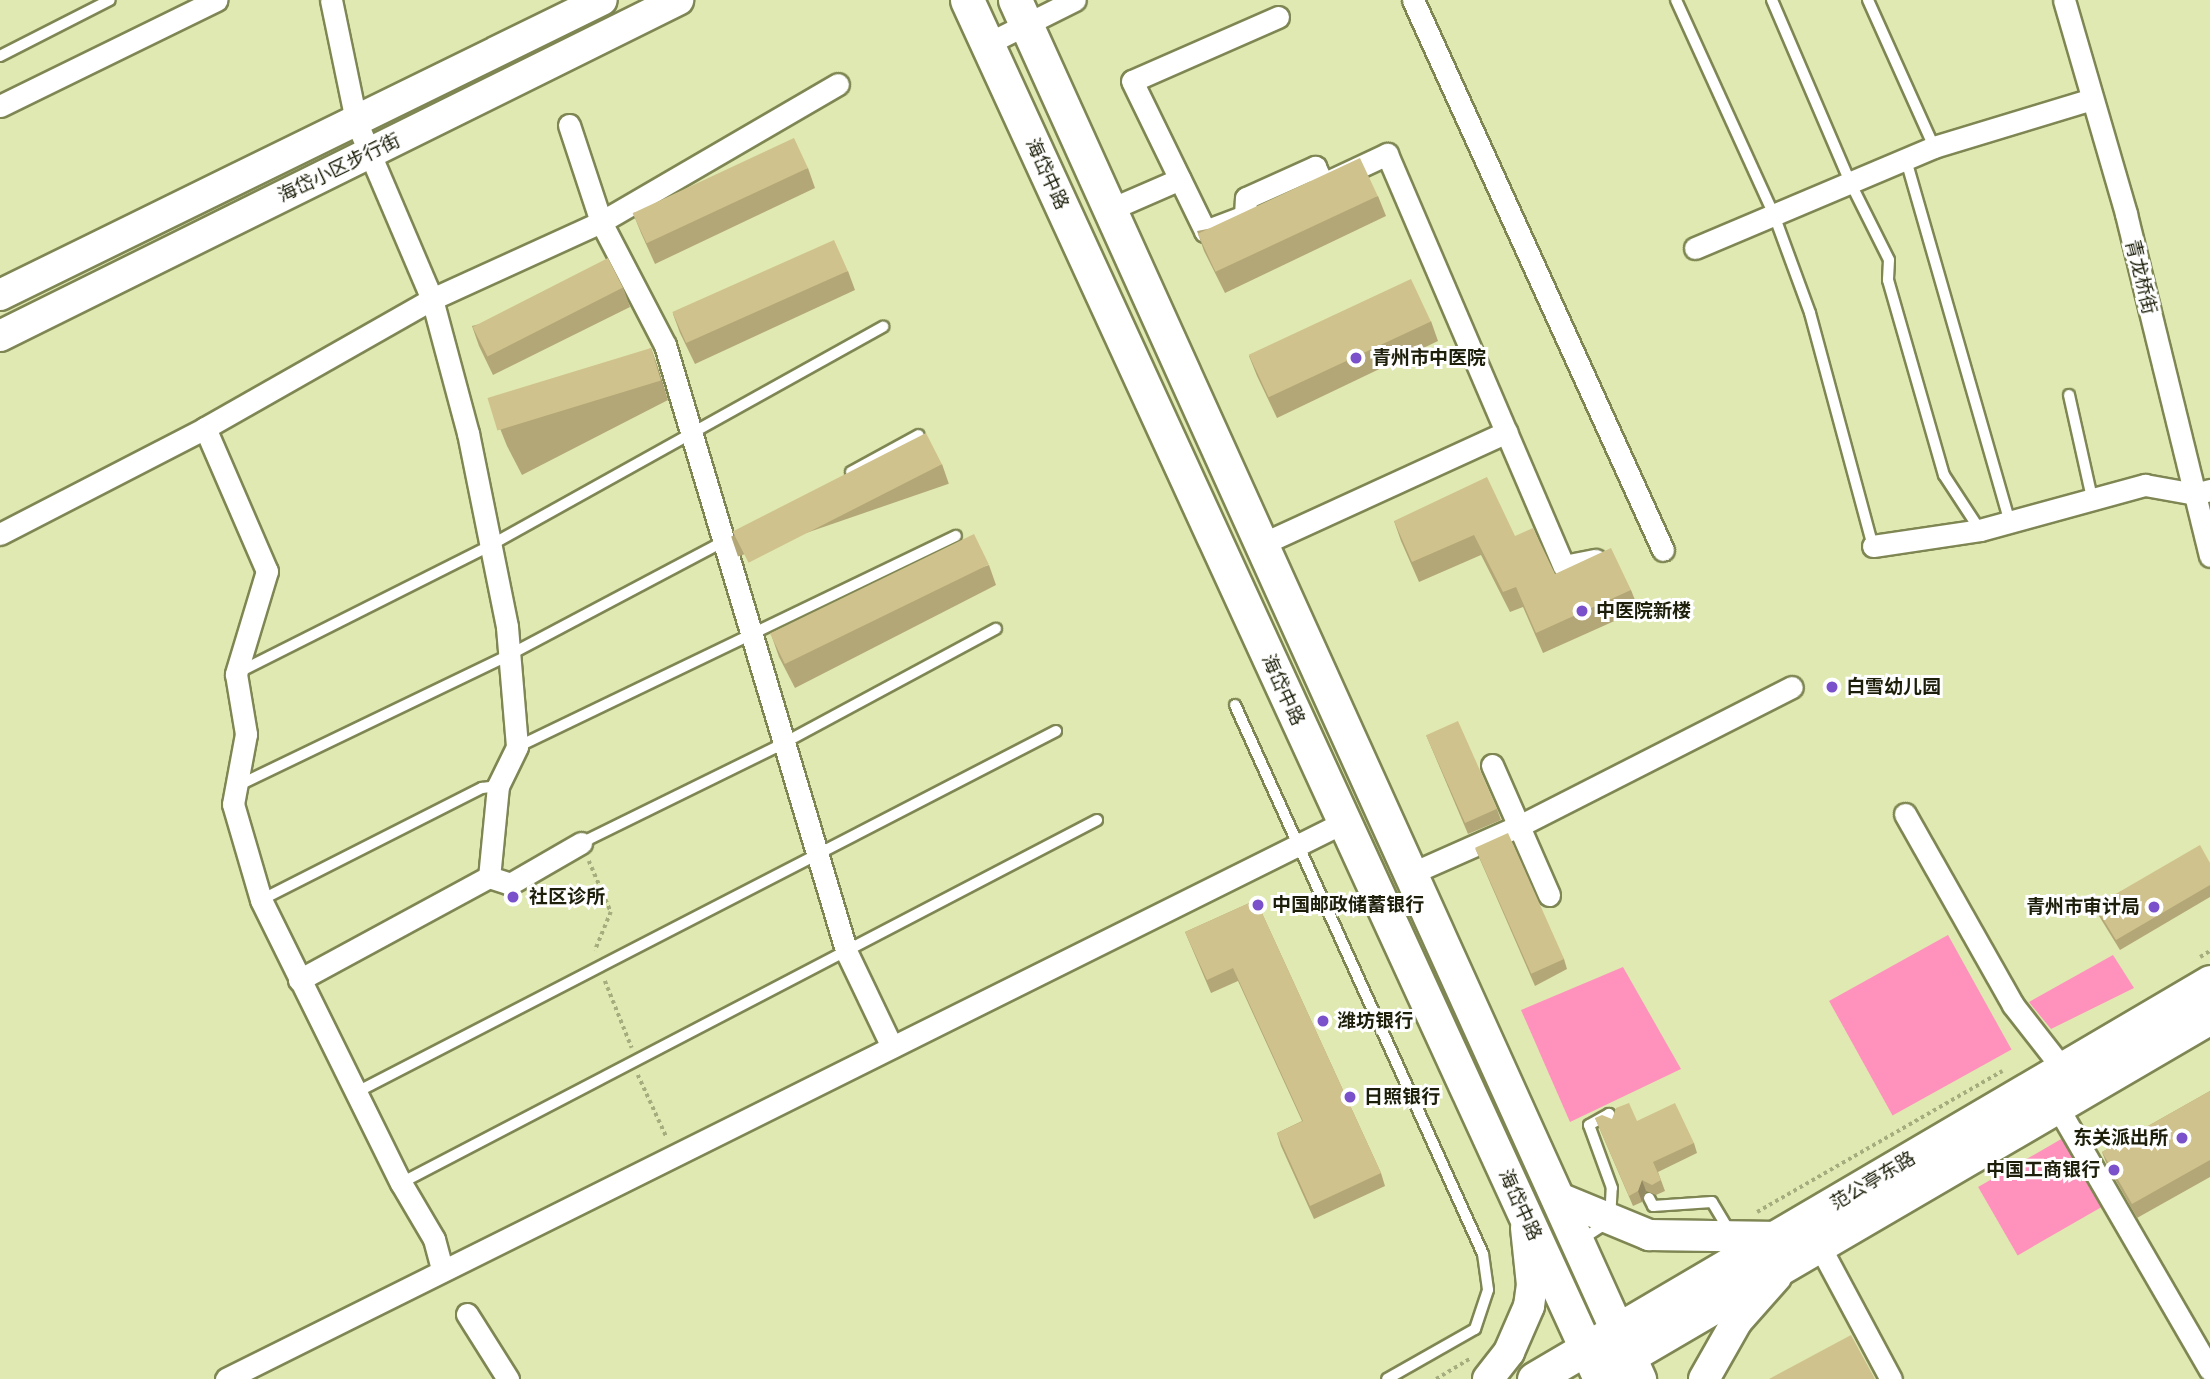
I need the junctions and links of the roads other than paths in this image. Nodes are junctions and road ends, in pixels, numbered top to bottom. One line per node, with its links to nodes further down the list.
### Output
1 (216, 0): 19 (street)
2 (331, 0): 20 (street)
3 (602, 0): 20 (street, 海岱小区步行街)
4 (678, 0): 23 (street, 海岱小区步行街)
5 (967, 0): 15 (main road, 海岱中路)
6 (1075, 0): 13 (street)
7 (1413, 0): 51 (street)
8 (1676, 0): 28 (lane)
9 (1772, 0): 26 (lane)
10 (1868, 0): 22 (lane)
11 (2064, 0): 18 (street, 青龙桥街)
12 (108, 1): 16 (lane)
13 (1021, 12): 15 (street); 27 (main road, 海岱中路)
14 (1278, 17): 25 (street)
15 (987, 44): 68 (main road, 海岱中路)
16 (0, 56)
17 (838, 84): 29 (street)
18 (2092, 99): 22 (street); 41 (street, 青龙桥街)
19 (0, 106)
20 (356, 121): 23 (street); 31 (street, 海岱小区步行街)
21 (569, 125): 29 (street)
22 (1934, 147): 24 (street)
23 (369, 153): 32 (street); 34 (street, 海岱小区步行街)
24 (1906, 160): 26 (street); 43 (lane)
25 (1180, 179): 27 (street); 38 (street)
26 (1850, 182): 28 (street); 44 (lane)
27 (1111, 209): 48 (main road, 海岱中路)
28 (1774, 215): 30 (street); 50 (lane)
29 (601, 222): 32 (street); 37 (street)
30 (1695, 248)
31 (0, 295)
32 (432, 299): 36 (street); 49 (street)
33 (883, 327): 37 (lane)
34 (0, 336)
35 (2069, 395): 42 (lane)
36 (205, 428): 45 (street); 57 (street)
37 (690, 430): 47 (street); 49 (lane)
38 (1507, 432): 48 (street); 53 (street)
39 (919, 435): 40 (lane)
40 (838, 479)
41 (2202, 492): 42 (street); 52 (street, 青龙桥街)
42 (2092, 498): 43 (street)
43 (2009, 519): 44 (street)
44 (1980, 530): 50 (street)
45 (0, 534)
46 (956, 536): 55 (lane)
47 (728, 540): 55 (street); 56 (lane)
48 (1262, 544): 72 (main road, 海岱中路)
49 (491, 545): 56 (street); 57 (lane)
50 (1873, 547)
51 (1663, 550)
52 (2210, 556)
53 (1595, 560)
54 (996, 629): 61 (lane)
55 (751, 637): 61 (street); 62 (lane)
56 (509, 655): 62 (street); 65 (lane)
57 (236, 674): 65 (street)
58 (1792, 687): 69 (street)
59 (1235, 705): 101 (lane)
60 (1056, 732): 71 (lane)
61 (782, 744): 70 (lane); 71 (street)
62 (517, 747): 64 (street)
63 (1492, 765): 69 (street)
64 (498, 786): 73 (street); 75 (lane)
65 (237, 787): 75 (street)
66 (1905, 814): 81 (street)
67 (1097, 820): 76 (lane)
68 (1344, 822): 80 (street); 88 (main road, 海岱中路)
69 (1519, 827): 72 (street); 74 (street)
70 (581, 843): 73 (street)
71 (816, 854): 76 (street); 82 (lane)
72 (1410, 874): 86 (main road, 海岱中路)
73 (489, 877): 78 (street)
74 (1549, 895)
75 (261, 900): 78 (street)
76 (847, 953): 80 (street); 85 (lane)
77 (2204, 970): 81 (main road, 范公亭东路)
78 (299, 980): 82 (street)
79 (2210, 1017): 83 (main road, 范公亭东路)
80 (892, 1047): 94 (street)
81 (2063, 1069): 93 (main road, 范公亭东路)
82 (355, 1093): 85 (street)
83 (2057, 1106): 92 (main road, 范公亭东路); 98 (street)
84 (1613, 1122): 89 (lane)
85 (401, 1183): 94 (street)
86 (1556, 1197): 89 (street); 91 (main road, 海岱中路)
87 (1649, 1198): 90 (lane)
88 (1524, 1214): 97 (main road, 海岱中路); 102 (street)
89 (1610, 1221): 90 (street); 91 (lane)
90 (1735, 1240): 93 (main road, 范公亭东路); 96 (main road, 范公亭东路)
91 (1577, 1242): 96 (main road, 海岱中路)
92 (1819, 1245): 93 (main road, 范公亭东路); 105 (street)
93 (1785, 1250): 96 (main road, 范公亭东路); 104 (street)
94 (442, 1268): 99 (street)
95 (467, 1314): 100 (street)
96 (1629, 1356): 97 (main road, 范公亭东路)
97 (1593, 1370): 103 (main road, 范公亭东路)
98 (2210, 1370)
99 (226, 1379)
100 (508, 1379)
101 (1387, 1379)
102 (1488, 1379)
103 (1534, 1379)
104 (1704, 1379)
105 (1891, 1379)

